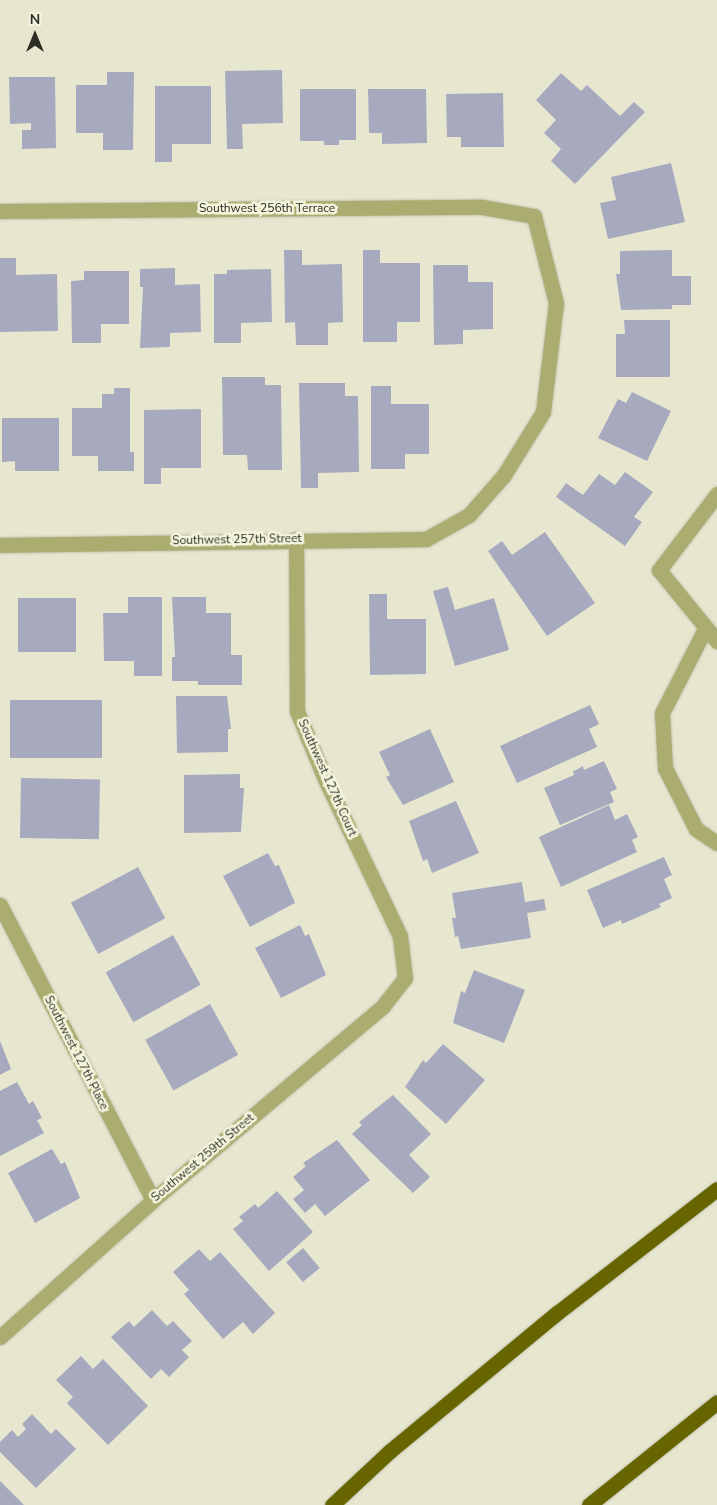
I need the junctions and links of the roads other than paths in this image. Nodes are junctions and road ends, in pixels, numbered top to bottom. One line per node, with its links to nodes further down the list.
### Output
1 (0, 211): 3 (street, Southwest 256th Terrace)
2 (717, 494): 6 (street)
3 (469, 515): 4 (street, Southwest 257th Street)
4 (296, 539): 5 (street, Southwest 257th Street); 10 (street, Southwest 127th Court)
5 (0, 545)
6 (705, 629): 7 (street); 8 (street)
7 (717, 641)
8 (717, 843)
9 (0, 905): 12 (street, Southwest 127th Place)
10 (404, 978): 12 (street, Southwest 259th Street)
11 (717, 1189): 15 (highway)
12 (153, 1200): 13 (street, Southwest 259th Street)
13 (0, 1337)
14 (717, 1402): 16 (highway)
15 (332, 1505)
16 (589, 1505)

